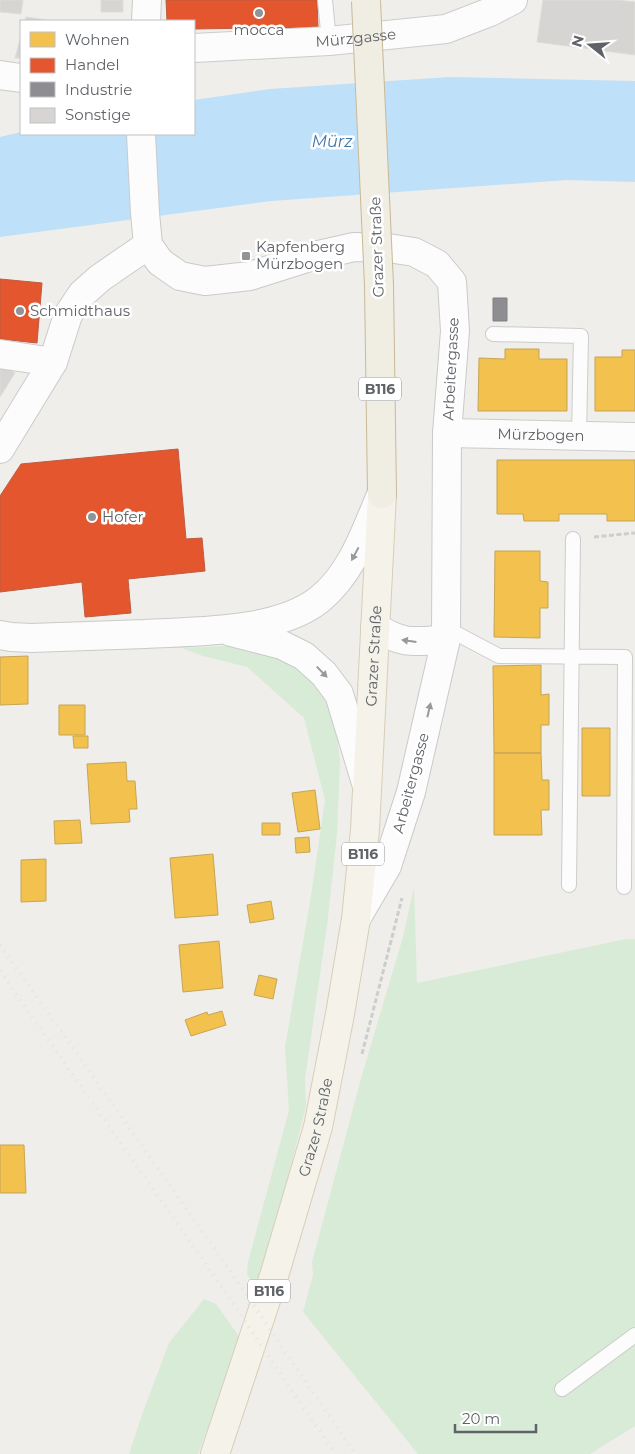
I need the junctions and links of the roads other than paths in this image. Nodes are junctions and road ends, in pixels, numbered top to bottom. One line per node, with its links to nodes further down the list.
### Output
1 (146, 0): 5 (street)
2 (325, 0): 6 (lane)
3 (366, 0): 19 (highway, Grazer Straße / B116, bridge)
4 (513, 0): 6 (street, Mürzgasse)
5 (146, 20)
6 (329, 41): 7 (street, Mürzgasse)
7 (195, 48)
8 (0, 75): 9 (street)
9 (20, 78)
10 (140, 135): 11 (street)
11 (148, 246): 14 (street); 15 (street, Arbeitergasse)
12 (493, 334): 16 (lane)
13 (0, 354): 14 (street)
14 (53, 362): 18 (street)
15 (447, 433): 16 (street, Mürzbogen); 23 (street, Arbeitergasse)
16 (579, 436): 17 (street, Mürzbogen)
17 (635, 437)
18 (0, 449)
19 (382, 494): 21 (main road, Grazer Straße / B116); 22 (street, Grazer Straße, one-way to 22)
20 (573, 539): 25 (lane)
21 (375, 627): 23 (street, one-way to 21); 26 (main road, Grazer Straße / B116)
22 (225, 630): 24 (street, Grazer Straße); 26 (street, Grazer Straße, one-way to 26)
23 (446, 633): 25 (lane); 30 (street, Arbeitergasse, one-way to 23)
24 (0, 635)
25 (572, 656): 27 (lane); 28 (lane)
26 (368, 790): 30 (main road, Grazer Straße / B116)
27 (629, 823): 29 (lane)
28 (569, 886)
29 (624, 887)
30 (356, 919): 33 (main road, Grazer Straße / B116)
31 (635, 1335): 32 (lane)
32 (562, 1389)
33 (215, 1454)

